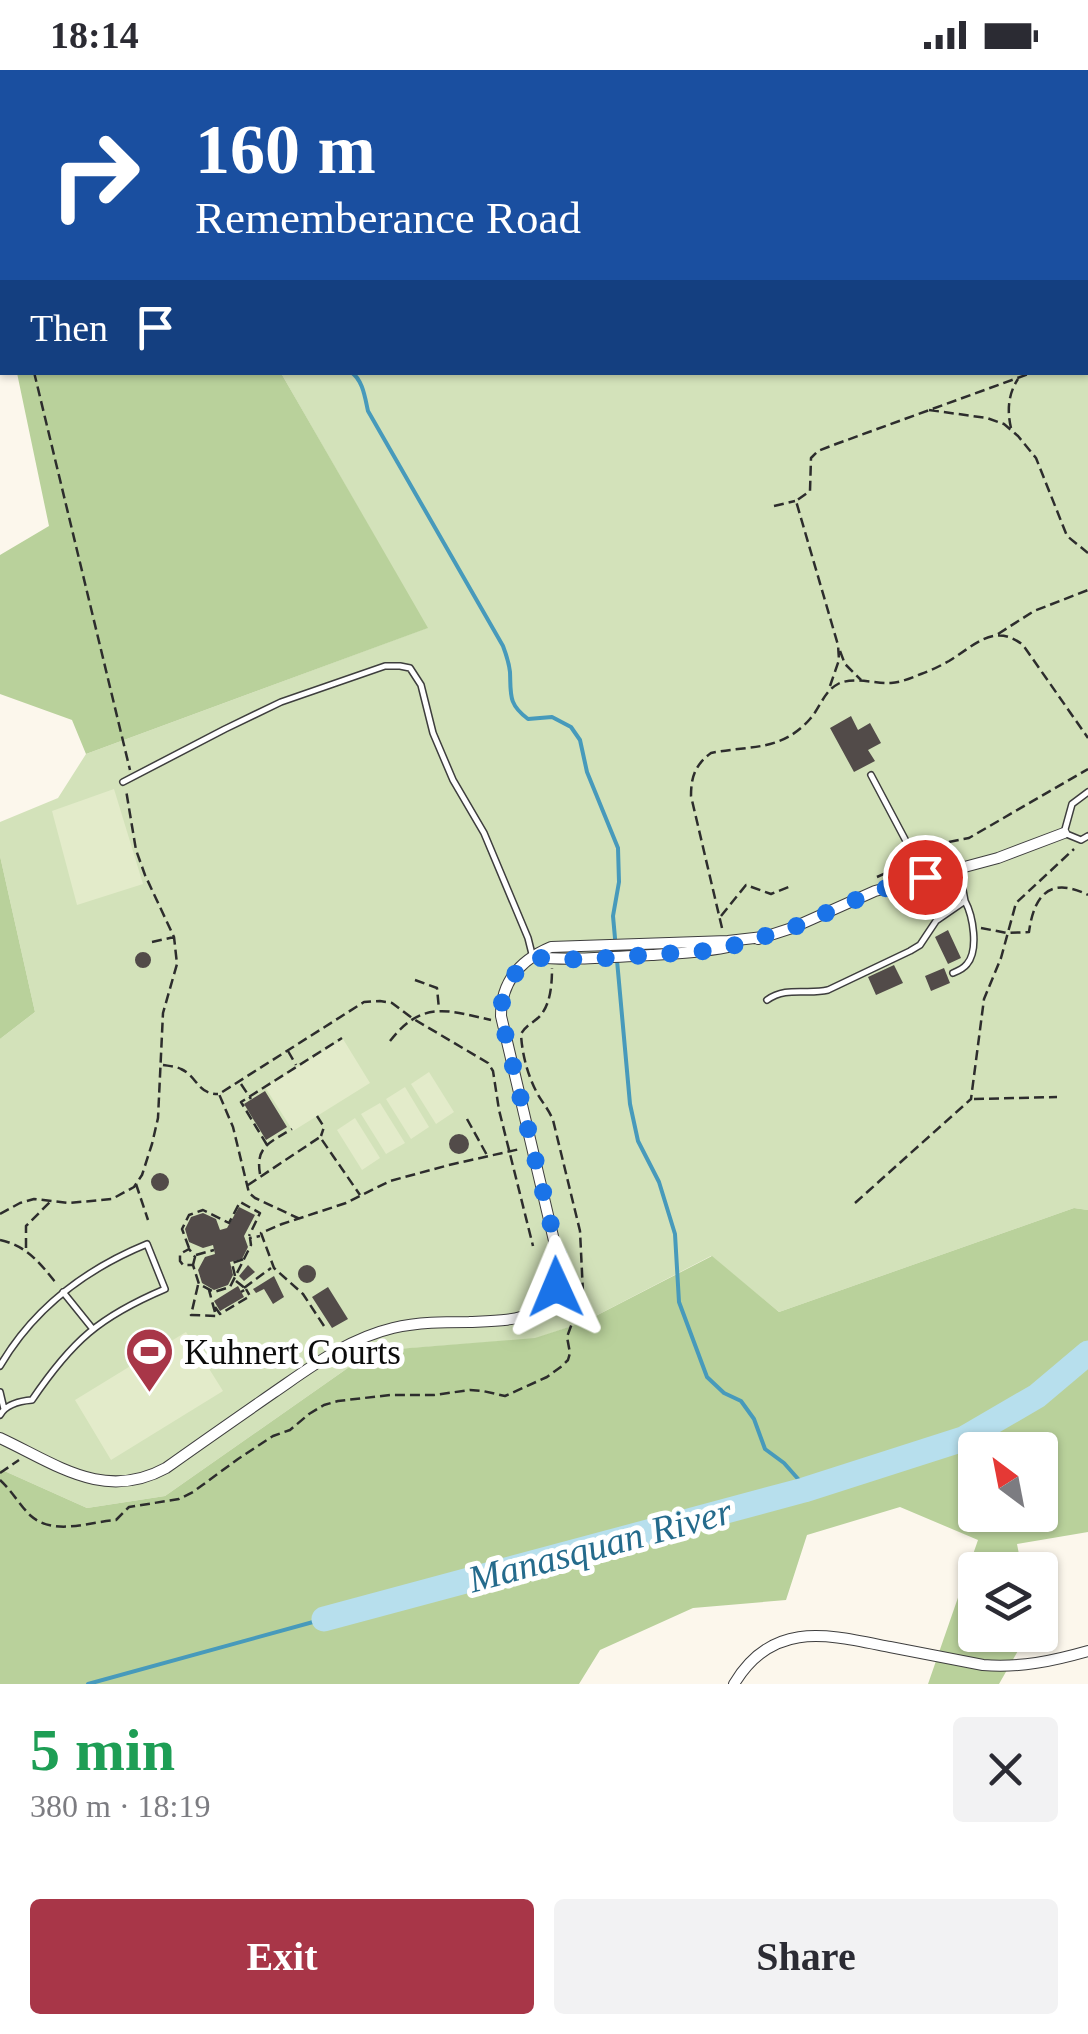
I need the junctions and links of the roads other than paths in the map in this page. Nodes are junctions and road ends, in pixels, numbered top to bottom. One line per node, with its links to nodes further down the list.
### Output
1 (871, 774): 7 (lane)
2 (123, 782): 10 (lane)
3 (1088, 792): 4 (lane)
4 (1064, 832): 5 (lane); 6 (street)
5 (1085, 838)
6 (958, 868): 7 (street); 8 (lane)
7 (925, 877): 9 (street)
8 (965, 902): 11 (lane); 12 (lane)
9 (764, 937): 10 (street); 10 (street)
10 (533, 957): 18 (street)
11 (954, 973)
12 (767, 1000)
13 (63, 1292): 14 (lane); 14 (lane); 15 (lane)
14 (92, 1328): 17 (lane)
15 (0, 1366)
16 (0, 1392): 17 (lane)
17 (2, 1412)
18 (0, 1438)
19 (1088, 1651): 20 (street)
20 (734, 1684)

